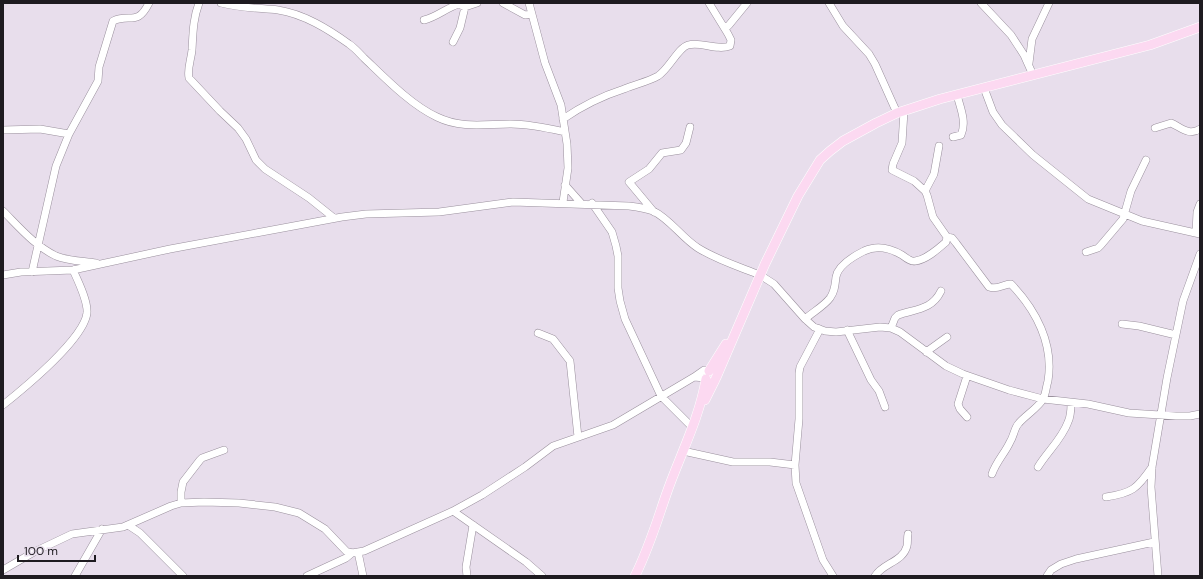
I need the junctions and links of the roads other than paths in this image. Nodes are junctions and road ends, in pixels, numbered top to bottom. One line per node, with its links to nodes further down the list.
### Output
1 (149, 3): 29 (street)
2 (199, 3): 42 (street)
3 (221, 3): 28 (street)
4 (477, 3): 12 (street)
5 (503, 3): 13 (street)
6 (529, 3): 13 (street)
7 (709, 3): 16 (street)
8 (747, 3): 16 (street)
9 (829, 3): 22 (street)
10 (981, 3): 18 (street)
11 (1049, 3): 18 (street)
12 (465, 7): 14 (street); 17 (street)
13 (532, 14): 23 (street)
14 (424, 20)
15 (1200, 27): 19 (main road)
16 (725, 29): 23 (street)
17 (453, 42)
18 (1029, 63): 19 (street)
19 (1033, 74): 20 (main road)
20 (984, 88): 21 (main road); 41 (street)
21 (957, 95): 22 (main road); 30 (street)
22 (901, 112): 34 (street); 52 (main road)
23 (563, 119): 28 (street)
24 (690, 128): 40 (street)
25 (1154, 128): 26 (street)
26 (1200, 129)
27 (3, 130): 29 (street)
28 (565, 132): 33 (street)
29 (69, 134): 45 (street)
30 (953, 137)
31 (939, 146): 34 (street)
32 (1146, 160): 41 (street)
33 (565, 184): 35 (street); 36 (street)
34 (925, 191): 44 (street)
35 (563, 202): 36 (street); 42 (street)
36 (581, 203): 37 (street)
37 (592, 204): 40 (street); 65 (street)
38 (1200, 204): 43 (street)
39 (3, 211): 45 (street)
40 (654, 212): 52 (street)
41 (1126, 214): 43 (street); 46 (street)
42 (334, 218): 48 (street)
43 (1198, 233)
44 (947, 237): 54 (street); 66 (street)
45 (38, 244): 48 (street); 50 (street)
46 (1086, 252)
47 (1200, 254): 60 (street)
48 (102, 264): 49 (street)
49 (73, 270): 50 (street); 68 (street)
50 (32, 272): 51 (street)
51 (3, 275)
52 (760, 275): 54 (street); 63 (main road)
53 (941, 291): 56 (street)
54 (805, 319): 57 (street)
55 (1122, 324): 60 (street)
56 (891, 328): 58 (street); 62 (street)
57 (820, 329): 58 (street); 77 (street)
58 (847, 330): 69 (street)
59 (538, 333): 74 (street)
60 (1176, 335): 71 (street)
61 (947, 337): 62 (street)
62 (926, 352): 64 (street)
63 (710, 376): 65 (street); 73 (main road)
64 (967, 376): 66 (street); 72 (street)
65 (661, 396): 73 (street); 74 (street)
66 (1043, 399): 67 (street); 80 (street)
67 (1071, 403): 71 (street); 78 (street)
68 (3, 405)
69 (885, 408)
70 (1200, 414): 71 (street)
71 (1161, 415): 79 (street)
72 (968, 417)
73 (694, 423): 76 (main road)
74 (578, 437): 83 (street)
75 (224, 450): 82 (street)
76 (683, 451): 77 (street); 97 (main road)
77 (795, 465): 98 (street)
78 (1038, 467)
79 (1152, 467): 81 (street); 88 (street)
80 (992, 474)
81 (1106, 497)
82 (181, 503): 84 (street); 89 (street)
83 (453, 511): 85 (street); 89 (street)
84 (128, 524): 86 (street); 92 (street)
85 (473, 525): 95 (street); 96 (street)
86 (102, 529): 90 (street); 91 (street)
87 (908, 534): 99 (street)
88 (1154, 542): 100 (street); 101 (street)
89 (355, 553): 93 (street); 94 (street)
90 (3, 570)
91 (75, 576)
92 (183, 576)
93 (307, 576)
94 (363, 576)
95 (467, 576)
96 (542, 576)
97 (635, 576)
98 (833, 576)
99 (875, 576)
100 (1046, 576)
101 (1158, 576)

